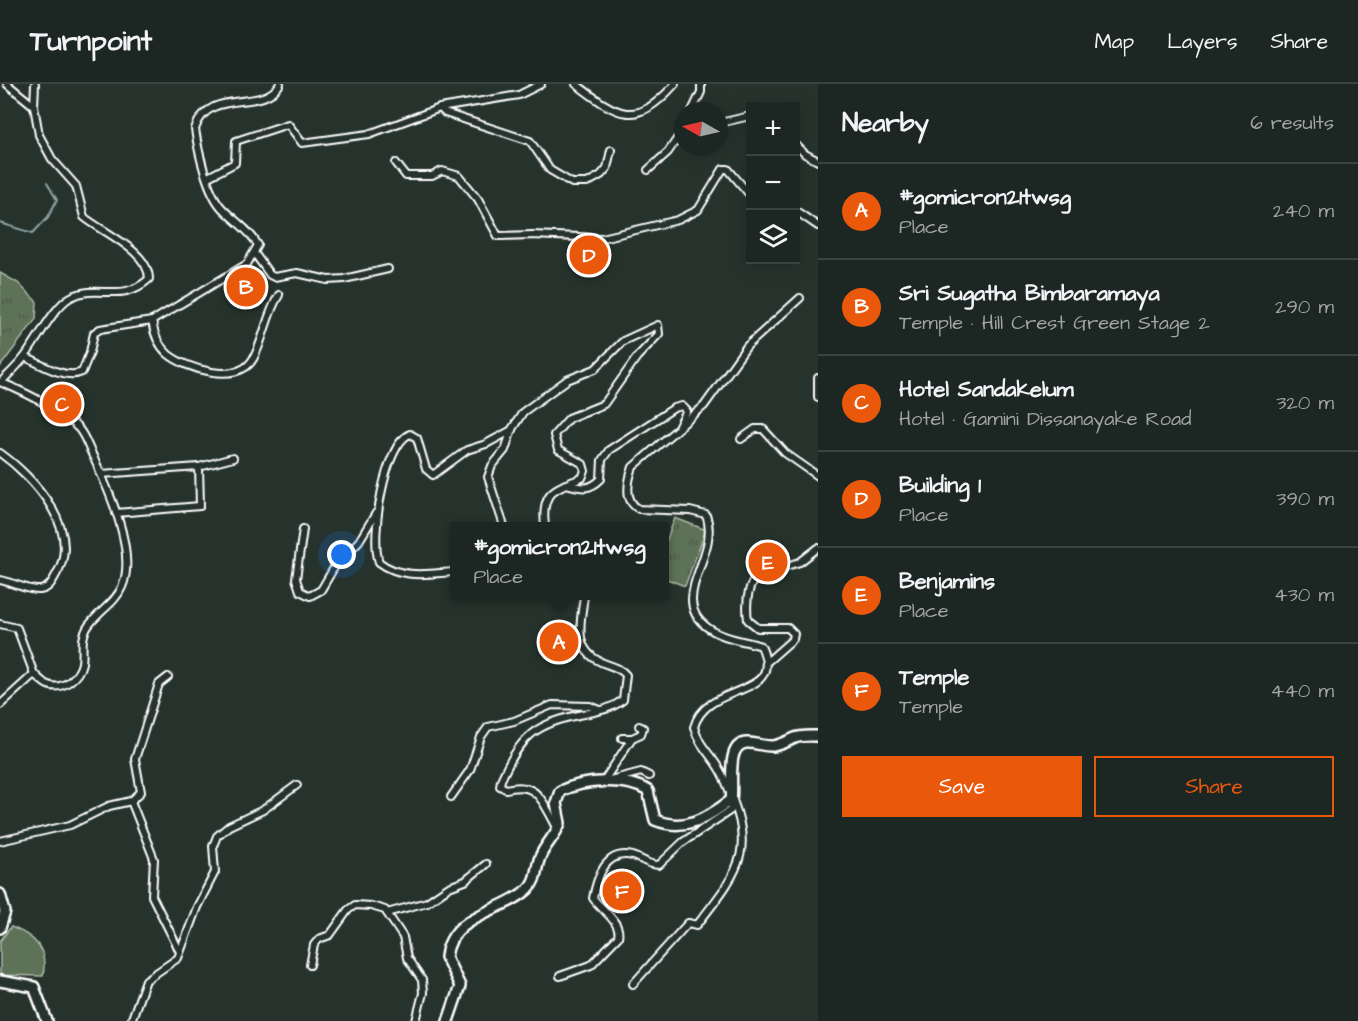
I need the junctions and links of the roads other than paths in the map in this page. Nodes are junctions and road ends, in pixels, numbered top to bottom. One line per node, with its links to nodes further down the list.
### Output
1 (7, 84): 9 (street)
2 (36, 84): 9 (street)
3 (280, 84): 19 (street)
4 (541, 84): 10 (street)
5 (576, 84): 6 (street)
6 (675, 84)
7 (701, 84): 8 (street)
8 (696, 102)
9 (34, 106): 28 (street)
10 (440, 108): 14 (street); 19 (street)
11 (746, 117): 12 (street)
12 (728, 122)
13 (674, 143): 18 (street)
14 (611, 150)
15 (800, 150): 16 (street)
16 (818, 160)
17 (396, 163): 20 (street)
18 (648, 170)
19 (208, 177): 23 (street)
20 (746, 190)
21 (800, 214): 22 (street)
22 (818, 226)
23 (255, 254): 24 (street); 27 (street)
24 (388, 269)
25 (279, 295): 27 (street)
26 (800, 298): 33 (street)
27 (152, 321): 28 (street)
28 (25, 357): 30 (street)
29 (818, 378): 31 (street)
30 (1, 382): 38 (street)
31 (818, 397)
32 (512, 429): 40 (street); 42 (street); 43 (street)
33 (674, 434): 40 (street); 51 (street)
34 (741, 439): 39 (street)
35 (0, 453): 48 (street)
36 (233, 458): 37 (street)
37 (199, 467): 38 (street); 41 (street)
38 (101, 474): 41 (street)
39 (818, 476)
40 (566, 484): 44 (street)
41 (116, 513): 52 (street)
42 (377, 513): 45 (street); 47 (street)
43 (503, 522)
44 (545, 522)
45 (303, 529)
46 (818, 548): 51 (street)
47 (450, 572)
48 (0, 580)
49 (584, 600): 55 (street)
50 (0, 624): 52 (street)
51 (768, 661): 64 (street)
52 (34, 674): 54 (street)
53 (168, 678): 65 (street)
54 (0, 705)
55 (601, 710): 63 (street); 66 (street)
56 (639, 726): 59 (street)
57 (818, 736): 64 (street)
58 (622, 738): 59 (street)
59 (632, 738): 61 (street)
60 (649, 776): 61 (street)
61 (603, 782): 64 (street); 66 (street)
62 (297, 785): 72 (street)
63 (451, 797)
64 (731, 800): 74 (street); 76 (street)
65 (131, 801): 67 (street); 72 (street)
66 (558, 829): 80 (street)
67 (0, 841)
68 (486, 864): 70 (street)
69 (0, 894): 71 (street)
70 (387, 913): 73 (street); 79 (street)
71 (0, 928)
72 (180, 952): 78 (street)
73 (310, 965)
74 (560, 976)
75 (0, 981): 77 (street)
76 (633, 984)
77 (47, 1021)
78 (131, 1021)
79 (416, 1021)
80 (448, 1021)

